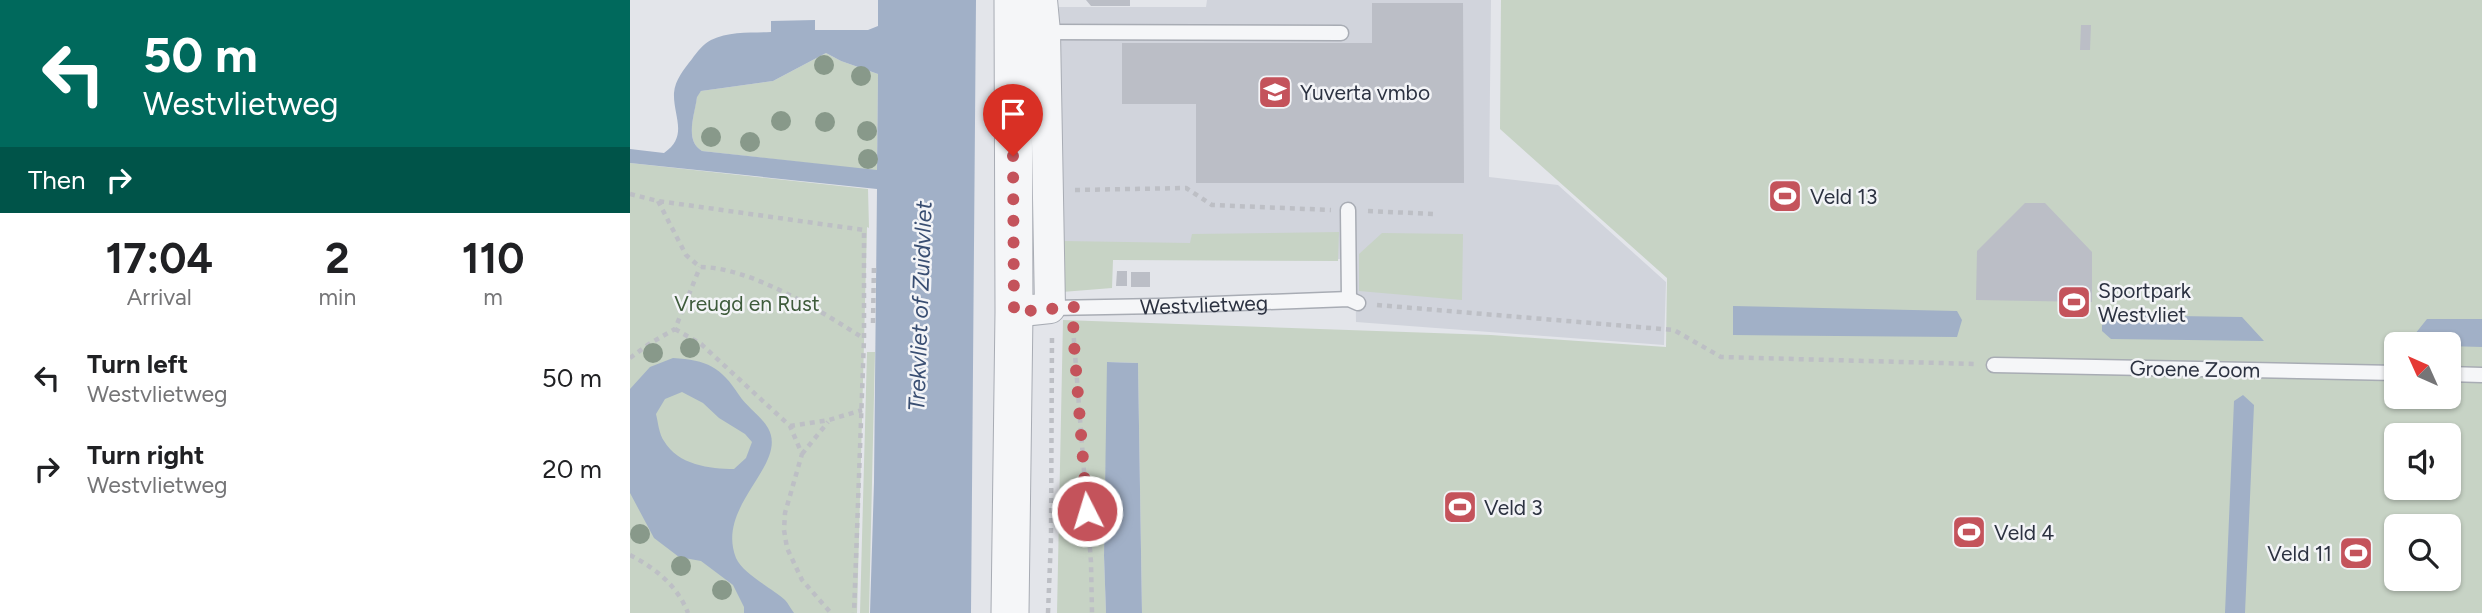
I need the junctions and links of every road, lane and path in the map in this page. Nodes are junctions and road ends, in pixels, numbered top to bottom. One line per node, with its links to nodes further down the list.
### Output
1 (1013, 0): 15 (street)
2 (1042, 0): 3 (street)
3 (1045, 32): 4 (lane); 15 (street)
4 (1341, 33)
5 (1100, 189): 8 (path)
6 (630, 194): 7 (path)
7 (657, 201): 11 (path); 12 (path)
8 (1348, 210): 9 (path); 14 (lane)
9 (1433, 214)
10 (874, 263): 13 (path)
11 (700, 267): 17 (path); 18 (path)
12 (864, 297): 13 (path); 18 (path)
13 (873, 298): 16 (path)
14 (1354, 301): 15 (lane, Westvlietweg); 20 (path)
15 (1046, 309): 32 (street); 33 (path); 34 (path)
16 (873, 323)
17 (675, 330): 19 (path); 26 (path)
18 (864, 338): 24 (path)
19 (630, 358)
20 (1994, 365): 21 (lane, Groene Zoom)
21 (2384, 373)
22 (2461, 374): 23 (lane)
23 (2482, 375)
24 (862, 411): 25 (path); 31 (path)
25 (829, 420): 26 (path); 27 (path)
26 (790, 426): 27 (path)
27 (802, 454): 30 (path)
28 (630, 555): 29 (path)
29 (688, 613)
30 (831, 613)
31 (854, 613)
32 (1010, 613)
33 (1048, 613)
34 (1092, 613)

